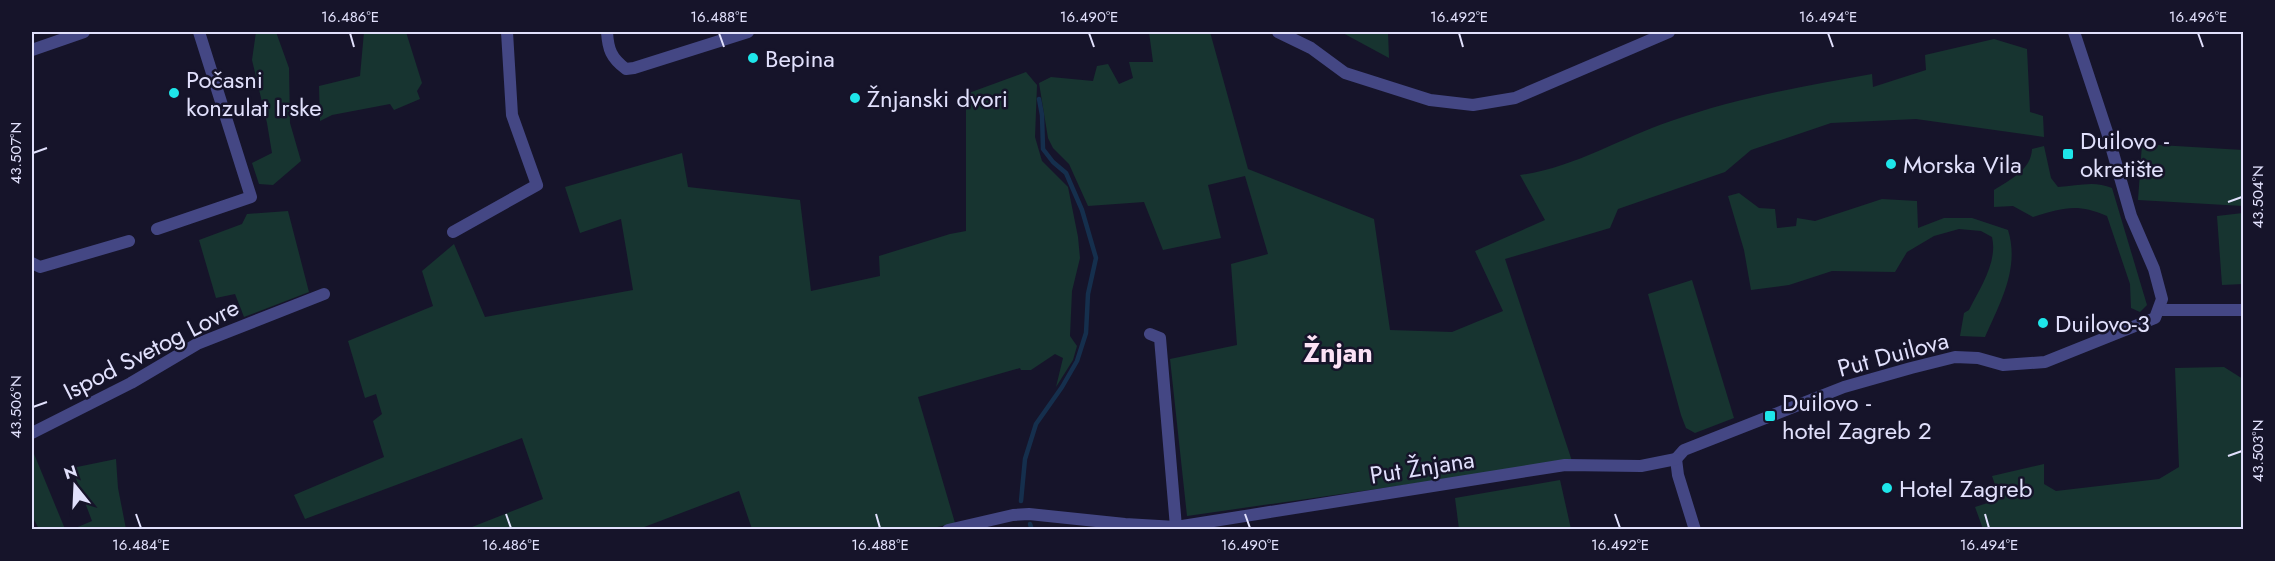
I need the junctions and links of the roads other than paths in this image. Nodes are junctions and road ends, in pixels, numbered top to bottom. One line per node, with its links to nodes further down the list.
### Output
1 (84, 32): 9 (street)
2 (199, 32): 10 (street)
3 (507, 32): 11 (street)
4 (608, 32): 5 (street)
5 (748, 32)
6 (1278, 32): 7 (street)
7 (1669, 32)
8 (2074, 32): 15 (street)
9 (32, 50)
10 (158, 230)
11 (453, 232)
12 (129, 241): 13 (street)
13 (36, 265)
14 (324, 294): 18 (street, Ispod Svetog Lovre)
15 (2159, 310): 16 (street); 19 (street, Put Duilova)
16 (2244, 310)
17 (1149, 334): 20 (street)
18 (32, 433)
19 (1676, 459): 20 (street, Put Žnjana); 22 (street)
20 (1176, 527): 21 (street, Put Žnjana)
21 (948, 530)
22 (1695, 530)

